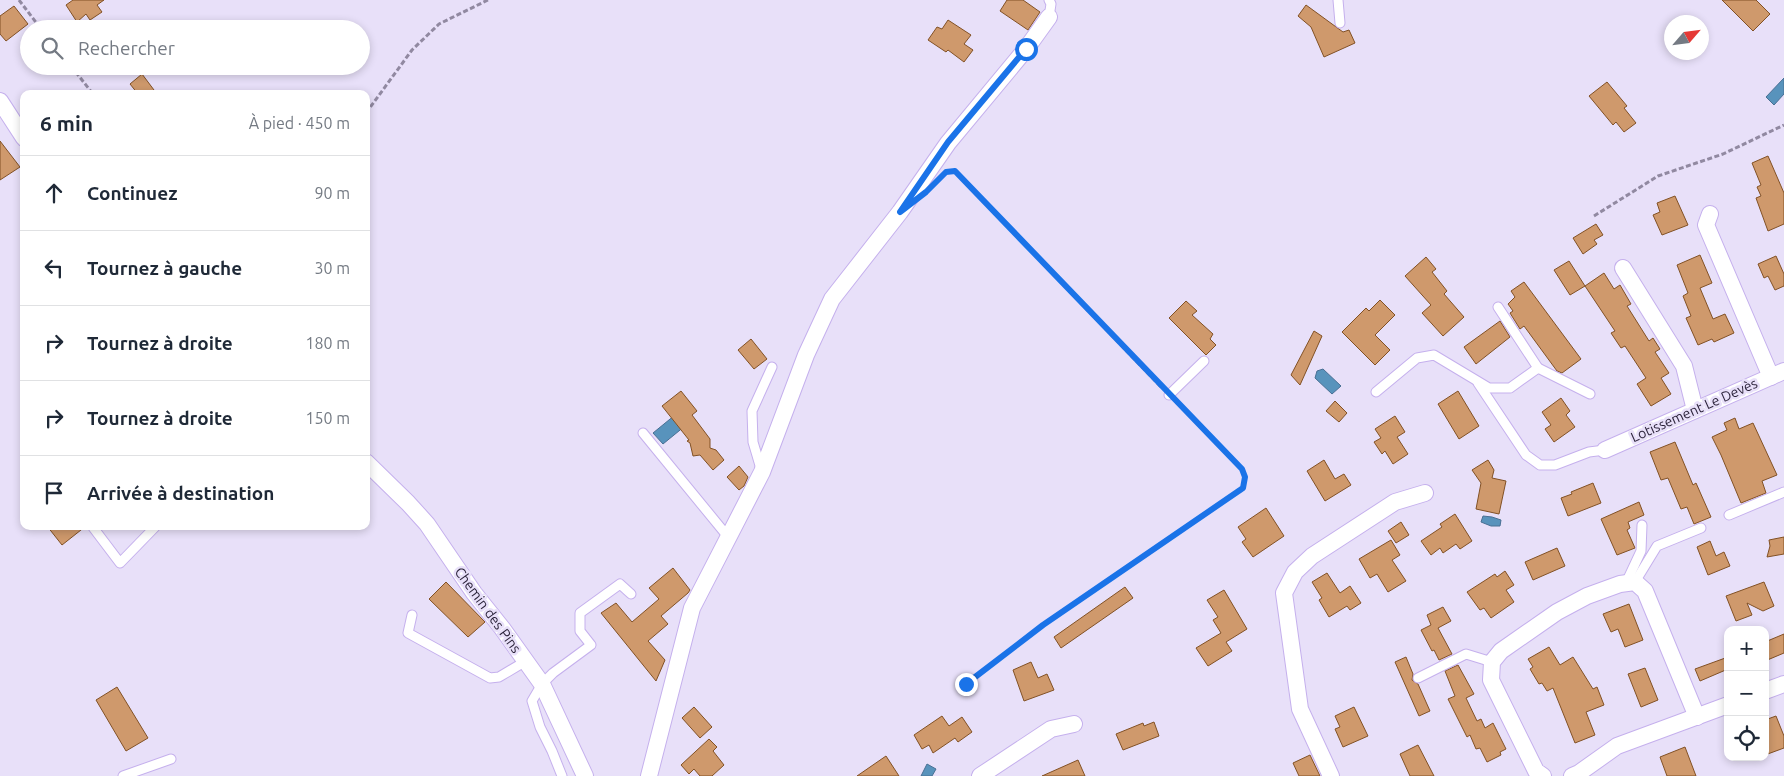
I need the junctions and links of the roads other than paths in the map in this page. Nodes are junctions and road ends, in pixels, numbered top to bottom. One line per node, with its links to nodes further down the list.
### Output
1 (1338, 0): 3 (lane)
2 (1049, 5): 21 (street)
3 (1340, 23)
4 (0, 100): 5 (street)
5 (20, 132)
6 (1710, 214): 12 (street)
7 (1623, 268): 17 (street)
8 (1498, 307): 11 (lane)
9 (1204, 361): 16 (lane)
10 (772, 367): 21 (lane)
11 (1538, 368): 13 (lane); 15 (lane)
12 (1778, 374): 17 (street, Lotissement Le Devès)
13 (1477, 380): 14 (lane); 19 (lane)
14 (1376, 392)
15 (1590, 394)
16 (1169, 395)
17 (1695, 410): 19 (street, Lotissement Le Devès)
18 (643, 432): 29 (lane)
19 (1605, 450)
20 (370, 466): 33 (street, Chemin des Pins)
21 (762, 472): 29 (street)
22 (1784, 492): 24 (lane)
23 (1425, 493): 48 (street)
24 (1729, 515)
25 (1642, 525): 30 (lane)
26 (1701, 528): 30 (lane)
27 (95, 530): 28 (lane)
28 (152, 530)
29 (728, 538): 46 (street)
30 (1631, 583): 34 (street); 40 (street)
31 (631, 594): 36 (lane)
32 (412, 615): 33 (lane)
33 (526, 661): 36 (street, Chemin des Pins)
34 (1492, 662): 35 (lane); 49 (street)
35 (1418, 678)
36 (542, 684): 44 (lane); 45 (street, Chemin des Pins)
37 (1784, 684): 38 (street)
38 (1769, 690)
39 (1724, 706): 40 (street)
40 (1696, 717): 50 (street)
41 (1074, 724): 47 (street)
42 (171, 759): 43 (lane)
43 (123, 776)
44 (562, 776)
45 (585, 776)
46 (649, 776)
47 (980, 776)
48 (1330, 776)
49 (1543, 776)
50 (1572, 776)

